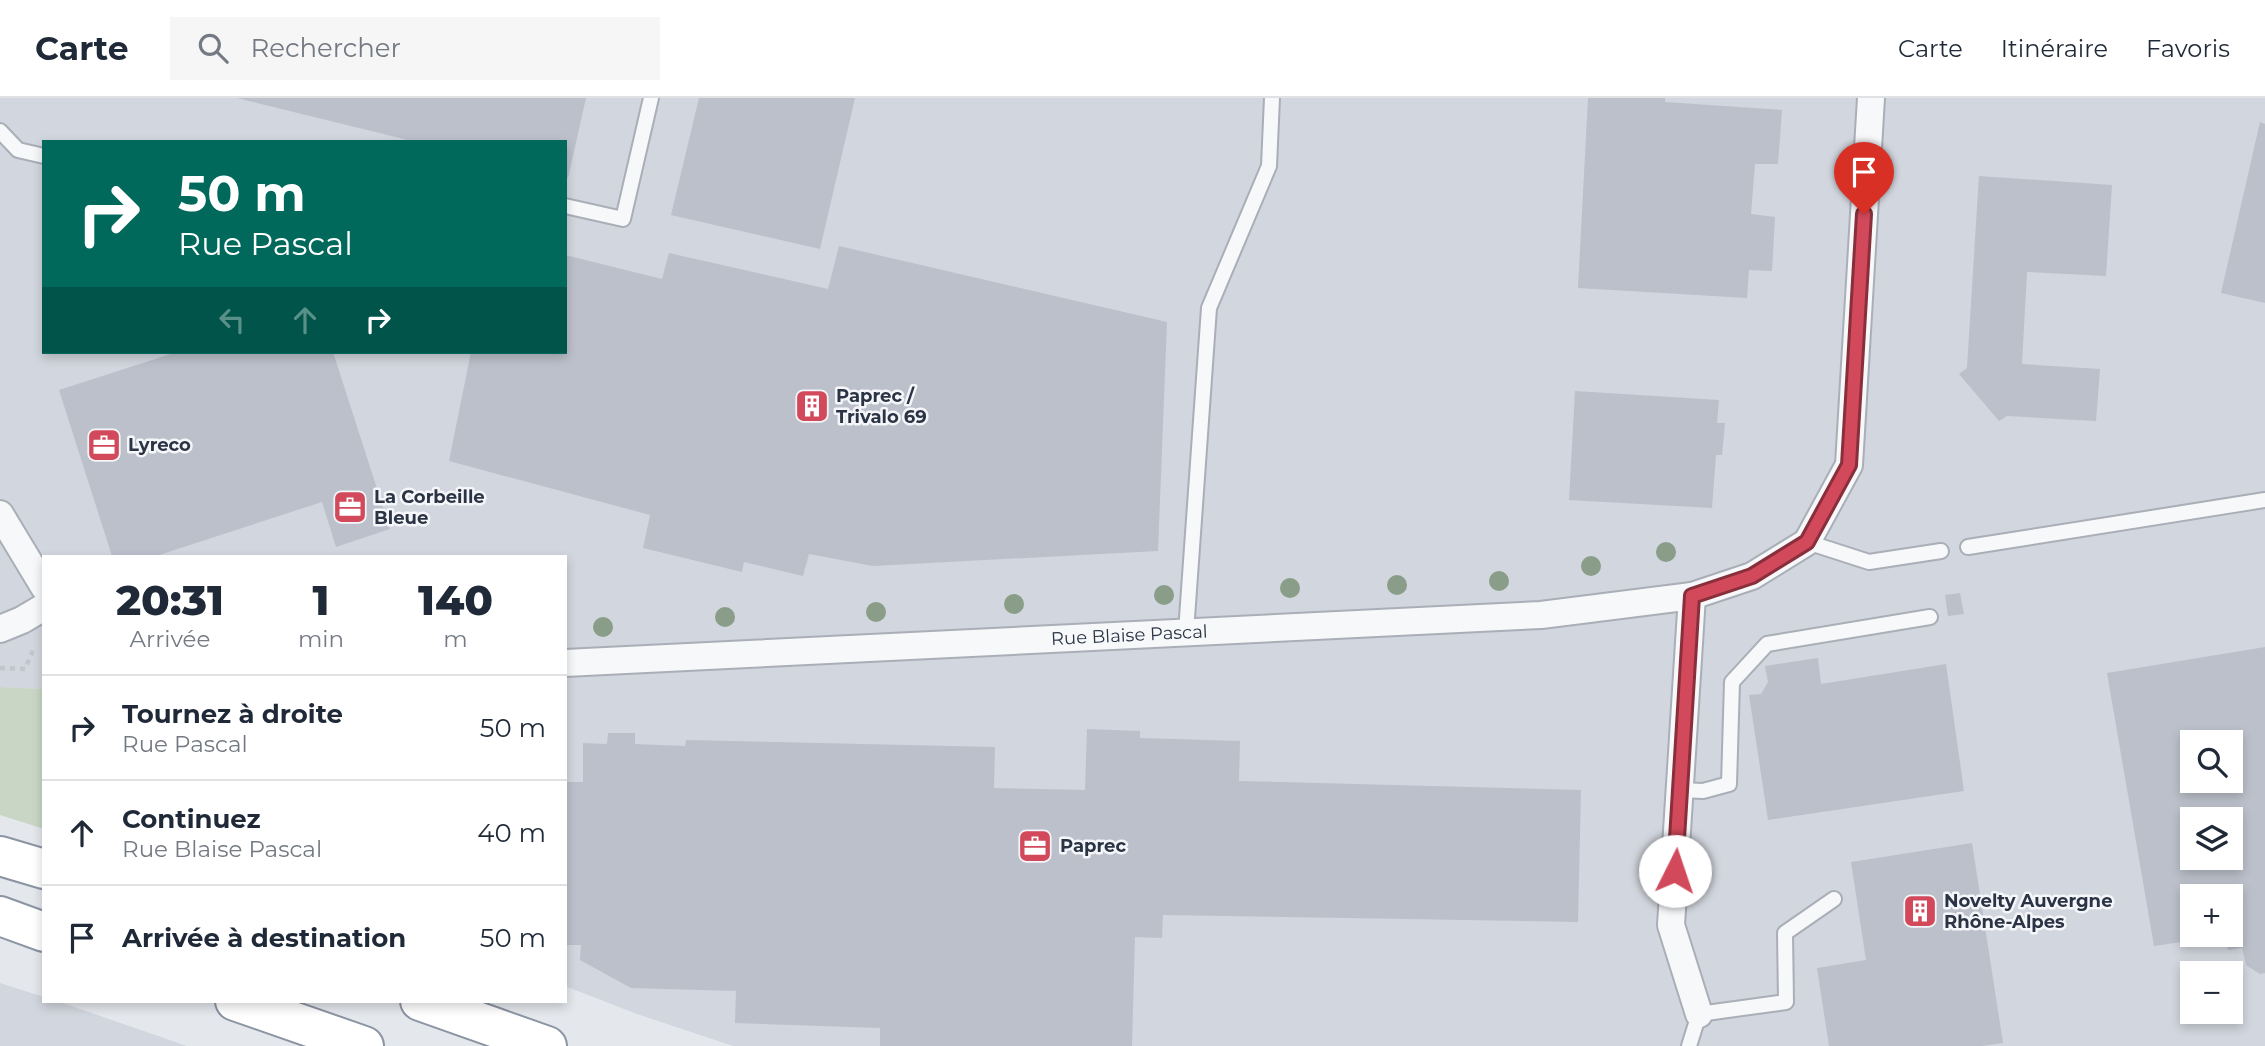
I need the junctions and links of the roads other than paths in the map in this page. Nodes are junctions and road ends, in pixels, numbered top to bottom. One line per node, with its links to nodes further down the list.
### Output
1 (651, 98): 6 (lane)
2 (1272, 98): 17 (lane)
3 (1871, 98): 9 (street)
4 (0, 131): 5 (lane)
5 (42, 156)
6 (567, 206)
7 (2265, 500): 10 (lane)
8 (0, 514): 12 (street)
9 (1807, 542): 11 (lane); 13 (street, Rue Blaise Pascal)
10 (1968, 547)
11 (1941, 551)
12 (42, 584)
13 (1692, 596): 17 (street, Rue Blaise Pascal); 19 (street)
14 (42, 608): 16 (street)
15 (1930, 617): 19 (lane)
16 (0, 629)
17 (1186, 632): 18 (street, Rue Blaise Pascal)
18 (567, 663)
19 (1680, 790): 27 (street)
20 (0, 856): 21 (highway)
21 (42, 868)
22 (1834, 898): 27 (lane)
23 (0, 916): 24 (highway)
24 (42, 931)
25 (241, 1003): 28 (highway)
26 (426, 1003): 29 (highway)
27 (1699, 1014): 30 (lane)
28 (364, 1046)
29 (547, 1046)
30 (1689, 1046)

